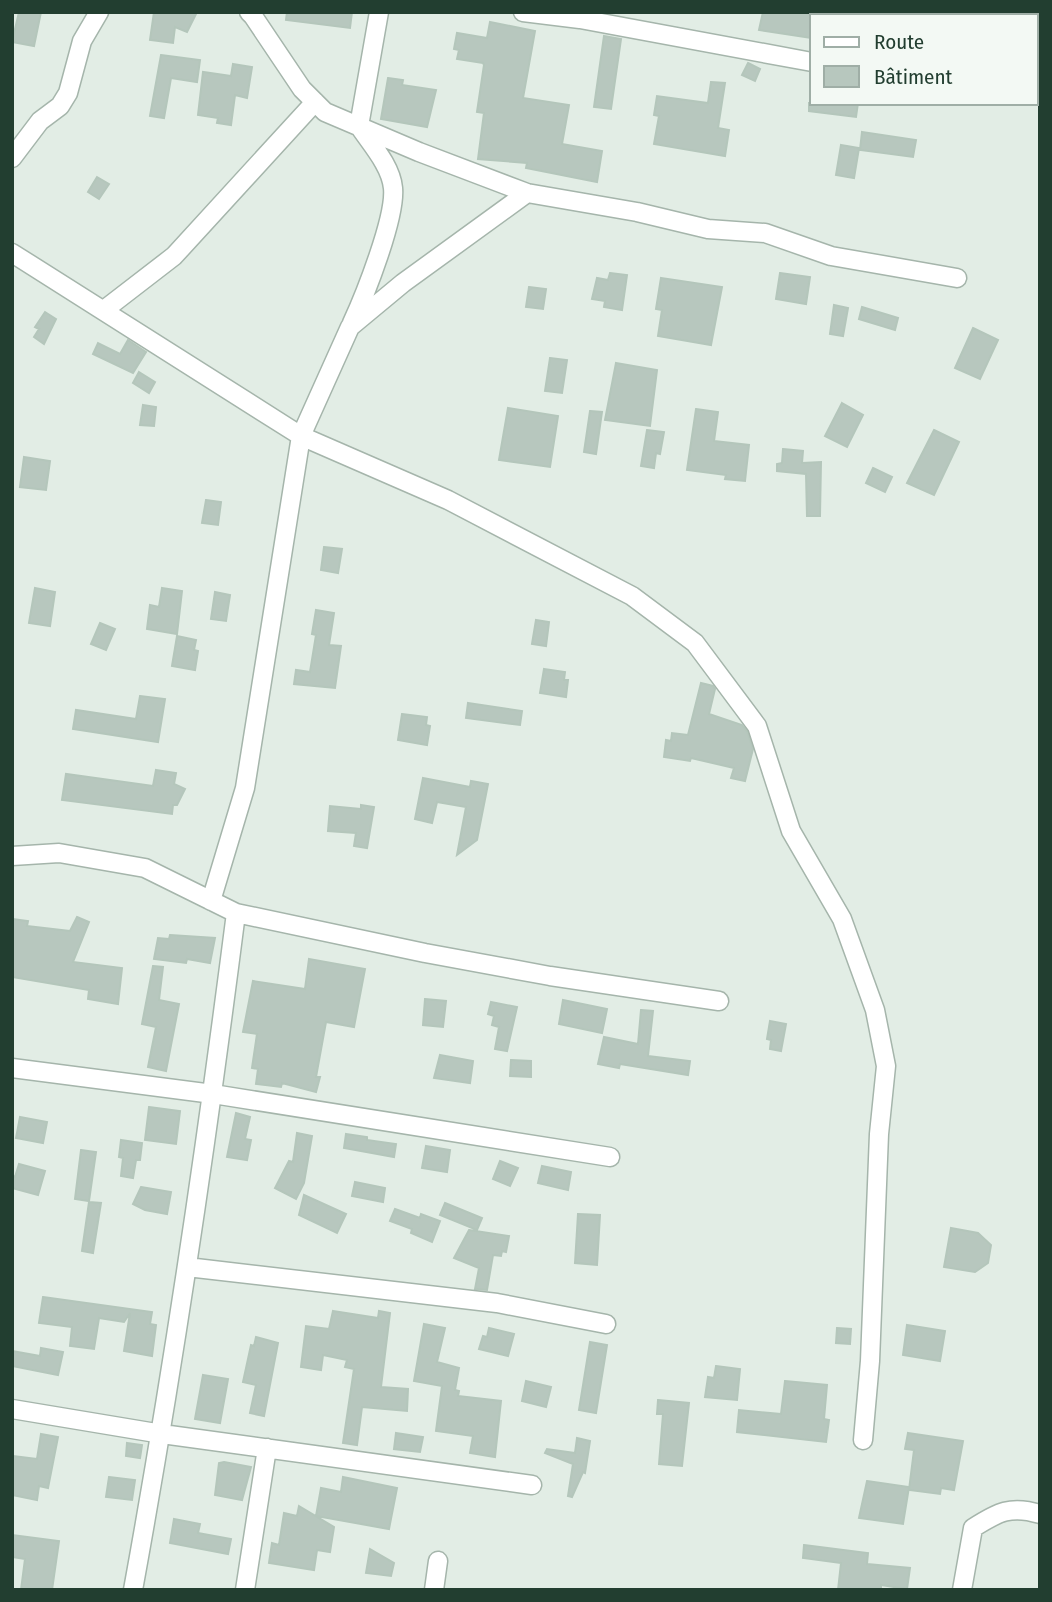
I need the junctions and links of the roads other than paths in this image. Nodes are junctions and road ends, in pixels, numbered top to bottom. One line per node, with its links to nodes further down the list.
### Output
1 (99, 12): 8 (street)
2 (248, 12): 6 (street)
3 (379, 12): 7 (street)
4 (523, 12): 5 (street)
5 (810, 62)
6 (315, 102): 7 (street); 12 (street)
7 (359, 127): 9 (street); 13 (street)
8 (12, 158)
9 (527, 192): 11 (street); 13 (street)
10 (12, 253): 12 (street)
11 (957, 278)
12 (104, 310): 14 (street)
13 (349, 327): 14 (street)
14 (301, 436): 16 (street); 26 (street)
15 (12, 856): 16 (street)
16 (211, 901): 17 (street)
17 (236, 914): 18 (street); 20 (street)
18 (719, 1001)
19 (12, 1068): 20 (street)
20 (213, 1094): 21 (street); 22 (street)
21 (610, 1157)
22 (187, 1267): 23 (street); 25 (street)
23 (606, 1324)
24 (12, 1409): 25 (street)
25 (162, 1434): 27 (street); 31 (street)
26 (863, 1440)
27 (267, 1448): 28 (street); 32 (street)
28 (532, 1485)
29 (1040, 1514): 34 (street)
30 (439, 1561): 33 (street)
31 (133, 1590)
32 (245, 1590)
33 (434, 1590)
34 (962, 1590)

